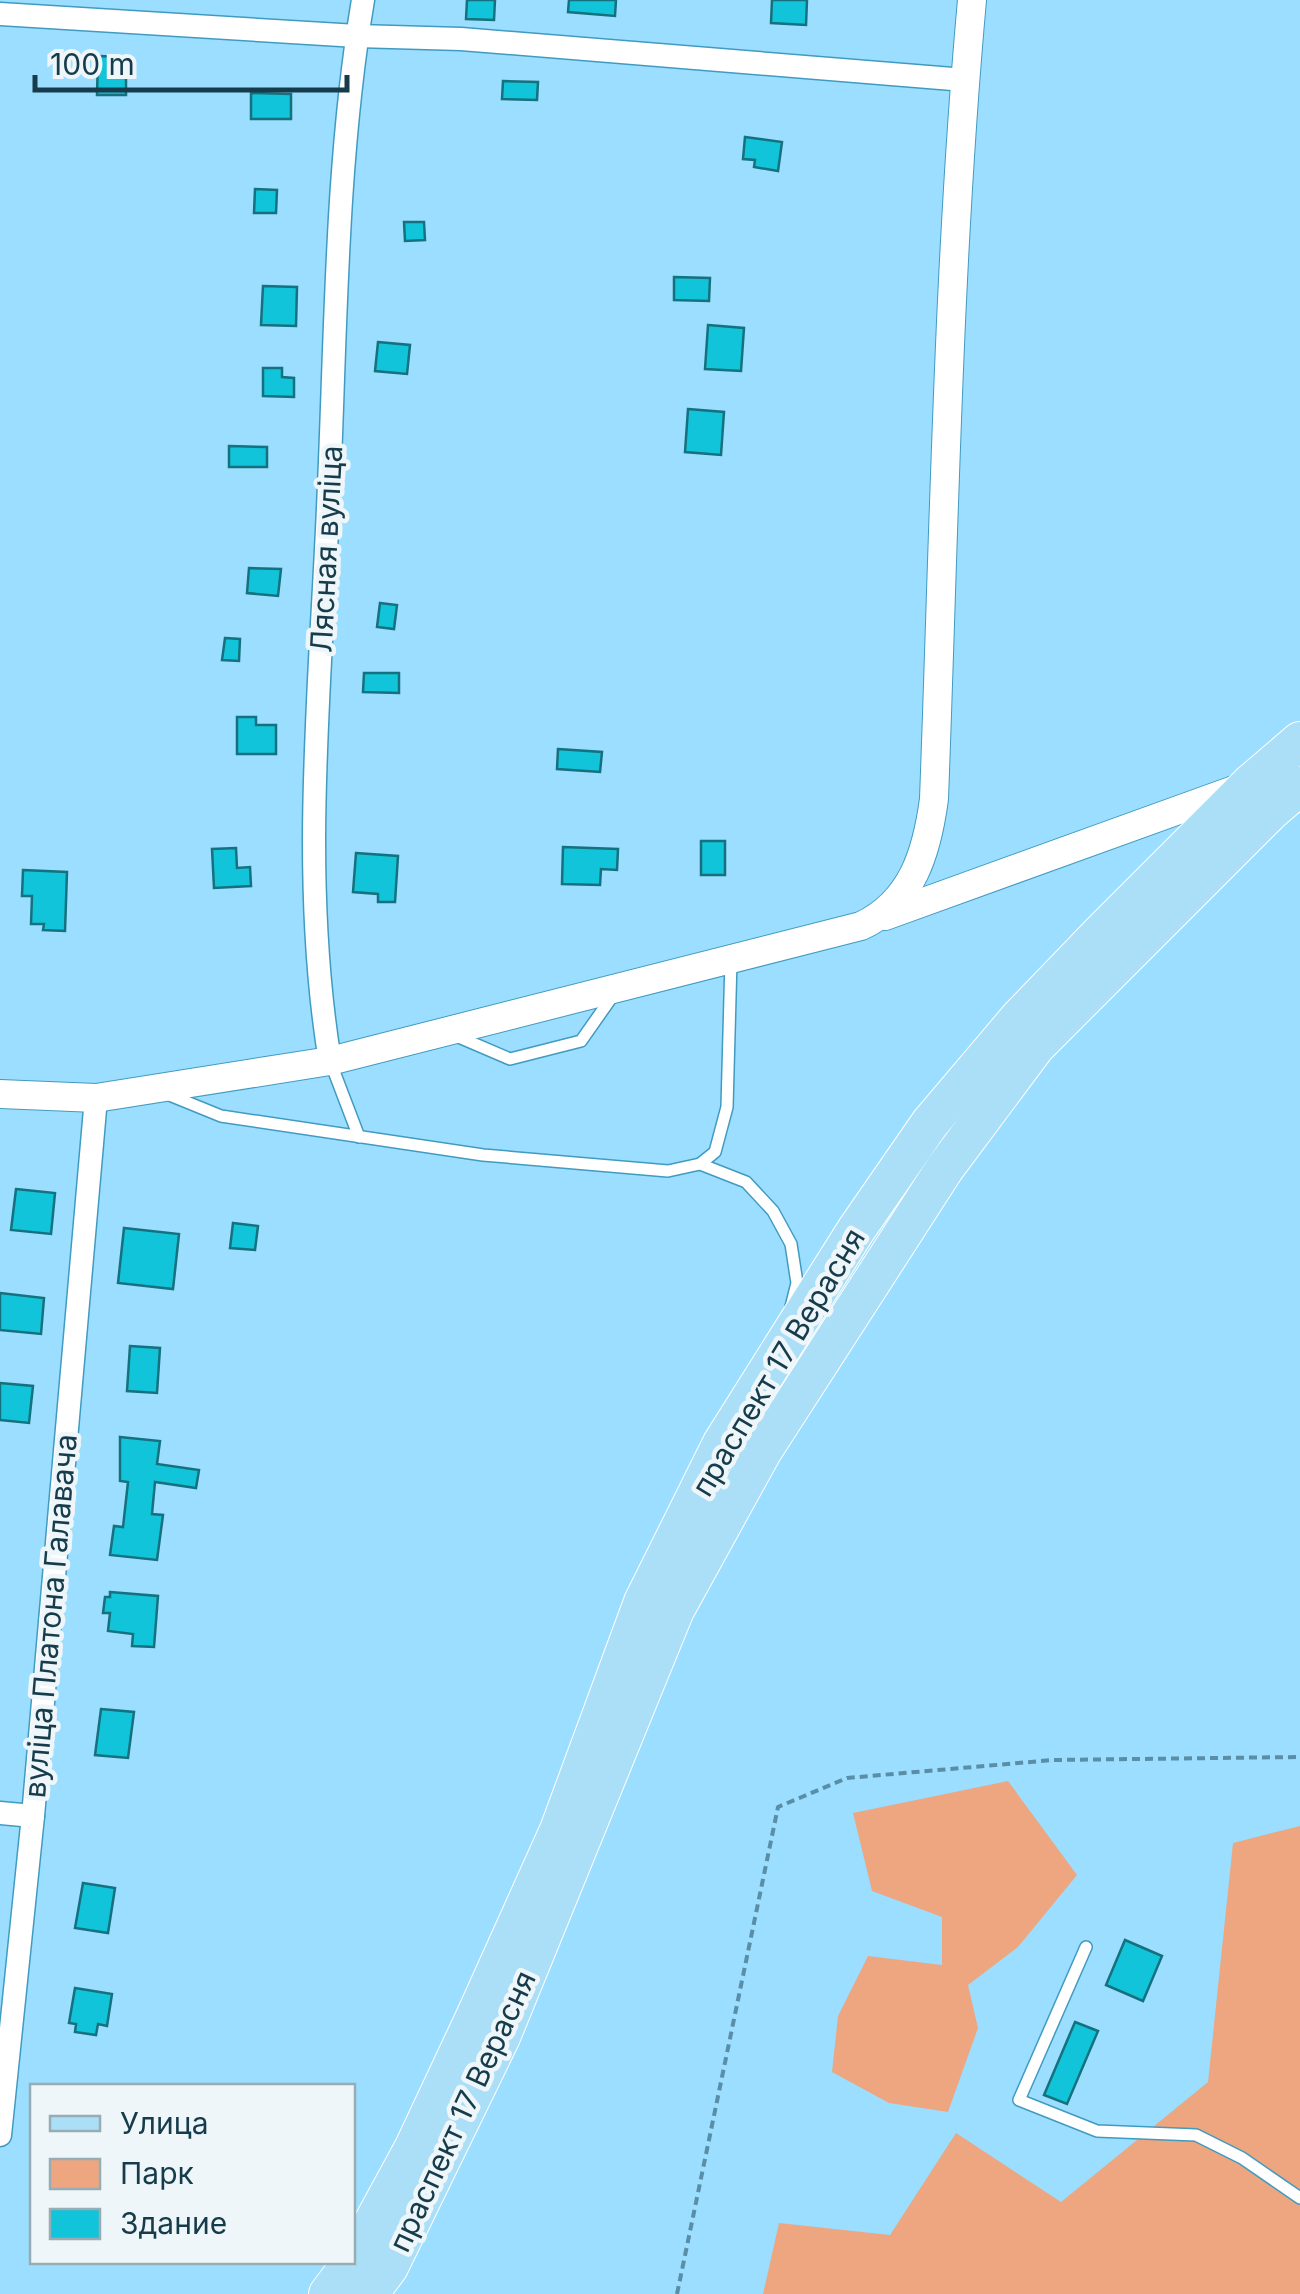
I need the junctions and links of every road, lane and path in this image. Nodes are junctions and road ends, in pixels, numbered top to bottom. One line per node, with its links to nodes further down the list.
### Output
1 (363, 0): 4 (street, Лясная вуліца)
2 (972, 0): 5 (street)
3 (0, 14): 4 (street)
4 (357, 36): 5 (street); 13 (street, Лясная вуліца)
5 (965, 80): 9 (street)
6 (1300, 741): 7 (main road, праспект 17 Верасня)
7 (1251, 784): 9 (street); 19 (main road, праспект 17 Верасня)
8 (1300, 786): 29 (main road, праспект 17 Верасня)
9 (874, 920): 10 (street)
10 (731, 960): 11 (street); 18 (lane)
11 (618, 988): 12 (street); 12 (lane)
12 (446, 1032): 13 (street)
13 (330, 1061): 14 (street); 17 (lane)
14 (154, 1089): 16 (street); 17 (lane)
15 (0, 1094): 16 (street)
16 (96, 1098): 22 (street, вуліца Платона Галавача)
17 (359, 1137): 18 (lane)
18 (700, 1164): 19 (lane)
19 (778, 1354): 26 (main road, праспект 17 Верасня)
20 (1300, 1757): 30 (path)
21 (0, 1813): 22 (street)
22 (32, 1816): 24 (street, вуліца Платона Галавача)
23 (1086, 1947): 25 (lane)
24 (0, 2134)
25 (1300, 2198)
26 (355, 2255)
27 (350, 2264): 28 (main road, праспект 17 Верасня)
28 (328, 2294)
29 (369, 2294)
30 (678, 2294)

